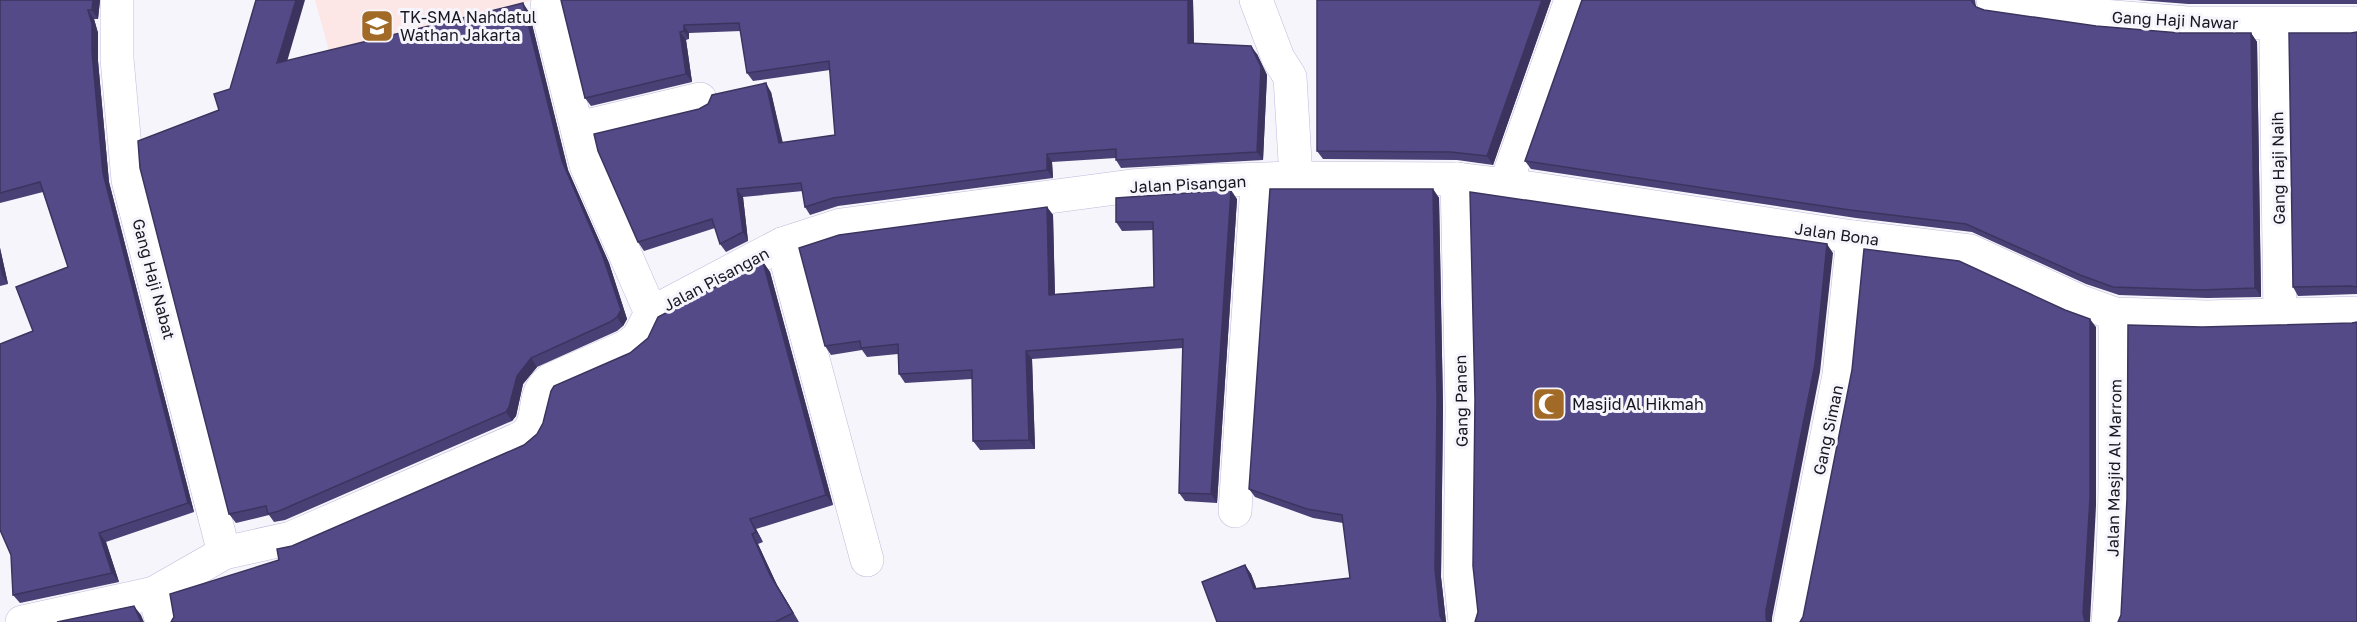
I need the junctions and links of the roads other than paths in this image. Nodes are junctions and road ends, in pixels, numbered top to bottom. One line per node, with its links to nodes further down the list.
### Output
1 (117, 0): 21 (street, Gang Haji Nabat)
2 (548, 0): 9 (street)
3 (1256, 0): 10 (street)
4 (1571, 0): 13 (street)
5 (1993, 0): 7 (street, Gang Haji Nawar)
6 (2357, 23): 7 (street, Gang Haji Nawar)
7 (2285, 24): 19 (street, Gang Haji Naih)
8 (700, 99): 9 (street)
9 (578, 128): 16 (street)
10 (1296, 178): 11 (street, Jalan Pisangan); 12 (street, Jalan Pisangan)
11 (1457, 179): 13 (street, Jalan Pisangan); 25 (street, Gang Panen)
12 (1261, 180): 15 (street, Jalan Pisangan); 20 (street)
13 (1504, 186): 14 (street, Jalan Bona)
14 (1853, 237): 18 (street, Jalan Bona); 26 (street, Gang Siman)
15 (782, 244): 16 (street, Jalan Pisangan); 22 (street)
16 (651, 313): 21 (street, Jalan Pisangan)
17 (2357, 313): 19 (street, Jalan Bona)
18 (2115, 314): 19 (street, Jalan Bona); 27 (street, Jalan Masjid Al Marrom)
19 (2280, 315)
20 (1235, 511)
21 (224, 553): 23 (street, Jalan Pisangan)
22 (867, 560)
23 (158, 607): 24 (street, Jalan Pisangan)
24 (22, 622)
25 (1465, 622)
26 (1790, 622)
27 (2108, 622)

